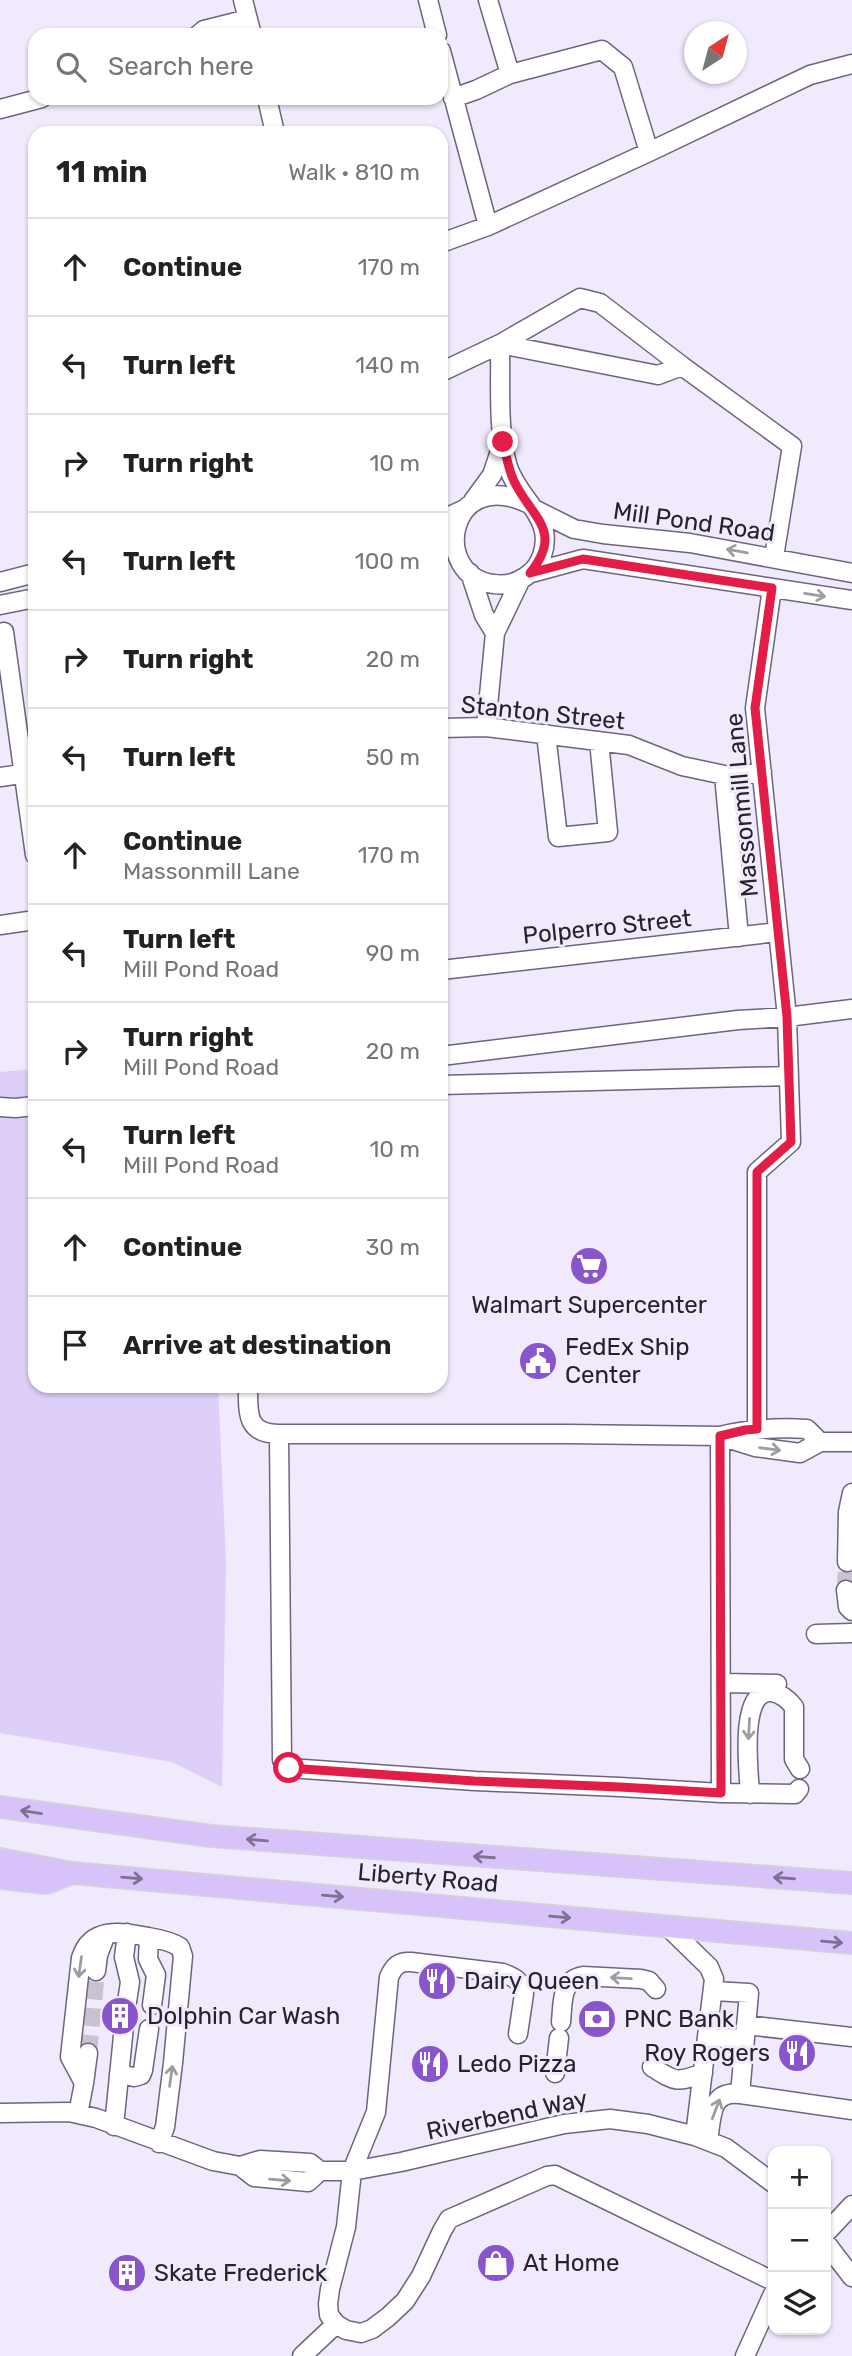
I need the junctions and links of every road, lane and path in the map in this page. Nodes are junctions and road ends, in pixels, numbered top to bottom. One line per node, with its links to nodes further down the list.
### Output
1 (243, 0): 4 (street)
2 (428, 0): 5 (street)
3 (488, 0): 7 (street)
4 (250, 27)
5 (435, 28)
6 (852, 64): 14 (street)
7 (510, 74): 9 (street); 14 (street)
8 (448, 78): 9 (street)
9 (453, 97): 15 (street)
10 (28, 102): 12 (street)
11 (269, 105): 13 (street)
12 (0, 109)
13 (273, 126)
14 (649, 152): 15 (street)
15 (488, 226): 16 (street)
16 (448, 240)
17 (500, 344): 18 (street); 18 (street); 19 (street); 20 (street)
18 (682, 366): 24 (street)
19 (448, 369)
20 (503, 442): 21 (street); 22 (street)
21 (530, 506): 22 (street, Mill Pond Road); 24 (street, Mill Pond Road, one-way to 21); 29 (street)
22 (468, 507): 23 (street, Mill Pond Road); 26 (street)
23 (448, 517)
24 (774, 557): 27 (street, Mill Pond Road)
25 (448, 562): 26 (street)
26 (467, 569): 29 (street); 36 (street)
27 (852, 573)
28 (28, 575): 30 (street)
29 (526, 576): 31 (street); 36 (street)
30 (0, 582)
31 (772, 588): 33 (street, one-way to 33); 42 (street, Massonmill Lane)
32 (28, 599): 34 (street)
33 (852, 600)
34 (0, 605)
35 (4, 632): 41 (street)
36 (495, 633): 38 (street)
37 (448, 727): 38 (street, Stanton Street)
38 (486, 727): 39 (street, Stanton Street)
39 (546, 734): 40 (street, Stanton Street); 40 (street)
40 (599, 741): 44 (street, Stanton Street)
41 (28, 767)
42 (762, 772): 44 (street, Stanton Street); 48 (street, Massonmill Lane)
43 (28, 773): 45 (street)
44 (724, 775): 49 (street)
45 (0, 777)
46 (28, 921): 47 (street)
47 (0, 925)
48 (778, 932): 49 (street, Polperro Street); 52 (street, Massonmill Lane)
49 (739, 937): 50 (street, Polperro Street)
50 (448, 969)
51 (852, 1009): 52 (street)
52 (787, 1017): 53 (street); 54 (street, Massonmill Lane)
53 (448, 1055)
54 (787, 1076): 55 (street); 59 (street, Massonmill Lane)
55 (448, 1086)
56 (0, 1107): 57 (street)
57 (28, 1107)
58 (248, 1393): 60 (street)
59 (757, 1429): 61 (street); 62 (street)
60 (279, 1434): 61 (street); 74 (street)
61 (720, 1436): 62 (street, one-way to 62); 70 (street)
62 (820, 1442): 63 (street)
63 (852, 1442)
64 (852, 1493): 65 (street)
65 (847, 1562)
66 (846, 1590): 67 (street)
67 (852, 1611)
68 (816, 1634): 69 (street)
69 (850, 1636)
70 (722, 1683): 71 (street); 74 (street)
71 (803, 1727)
72 (800, 1769): 75 (street, one-way to 75)
73 (799, 1789): 75 (street)
74 (721, 1793): 75 (street)
75 (750, 1794)
76 (0, 1807): 80 (main road, Liberty Road, one-way to 76)
77 (0, 1859): 78 (main road, Liberty Road)
78 (72, 1873): 79 (main road); 81 (main road, Liberty Road, one-way to 81)
79 (0, 1878)
80 (852, 1883)
81 (667, 1926): 85 (main road, Liberty Road, one-way to 85); 88 (street)
82 (127, 1933): 83 (street); 84 (street); 89 (street)
83 (106, 1934): 86 (street); 102 (street, one-way to 102)
84 (149, 1937): 90 (street); 109 (street, one-way to 84)
85 (852, 1943)
86 (96, 1971)
87 (656, 1989): 99 (street, one-way to 99)
88 (714, 1991): 93 (street); 95 (street)
89 (127, 2002)
90 (152, 2005)
91 (124, 2026): 101 (street)
92 (149, 2029): 101 (street)
93 (746, 2032): 95 (street); 96 (street); 103 (street)
94 (518, 2034): 110 (street)
95 (708, 2037): 100 (street)
96 (852, 2037)
97 (88, 2053): 102 (street)
98 (652, 2067): 100 (street)
99 (555, 2073)
100 (703, 2073): 108 (street)
101 (120, 2074): 107 (street)
102 (84, 2083): 106 (street)
103 (740, 2094): 104 (street); 108 (street, one-way to 103)
104 (852, 2110)
105 (0, 2113): 106 (street, Riverbend Way)
106 (78, 2114): 107 (street, Riverbend Way)
107 (114, 2126): 109 (street, Riverbend Way)
108 (701, 2138): 110 (street, Riverbend Way); 111 (street, Riverbend Way)
109 (159, 2143): 110 (street, Riverbend Way)
110 (352, 2171): 118 (street)
111 (768, 2179)
112 (852, 2205): 113 (street)
113 (831, 2228)
114 (831, 2250): 115 (street)
115 (852, 2277)
116 (768, 2279): 118 (street)
117 (768, 2305): 120 (street)
118 (336, 2324): 119 (street)
119 (302, 2356)
120 (745, 2356)

